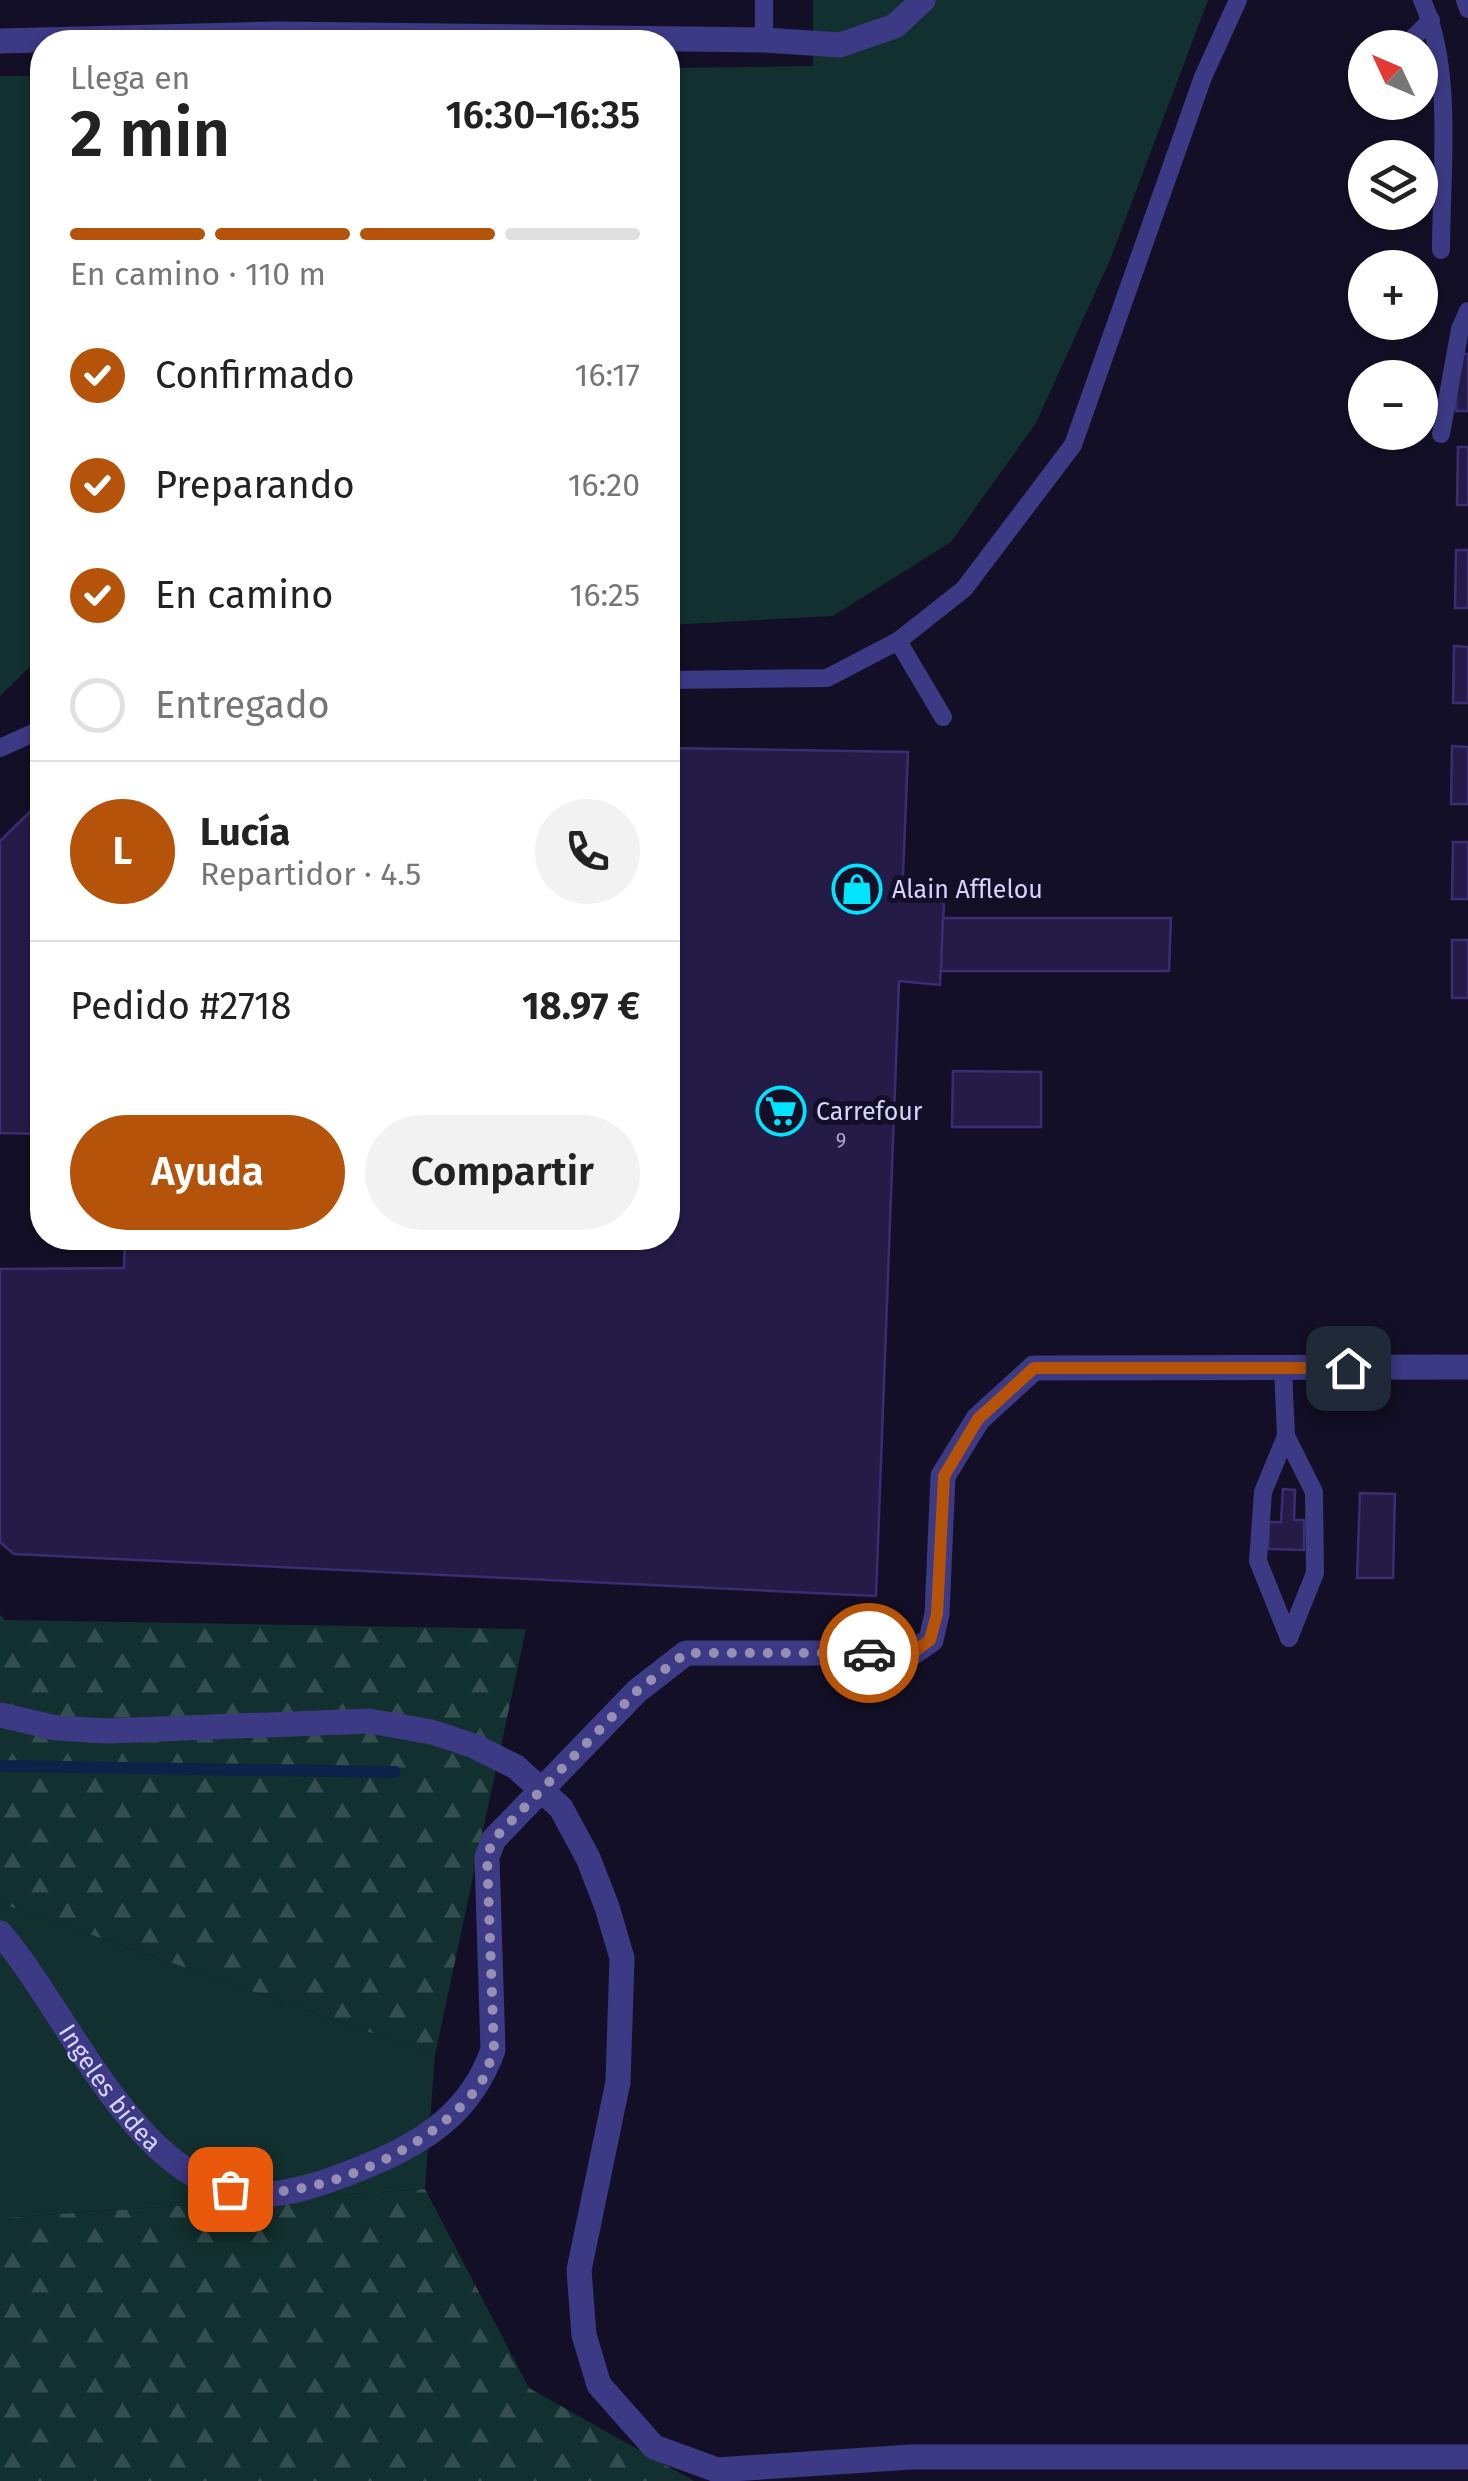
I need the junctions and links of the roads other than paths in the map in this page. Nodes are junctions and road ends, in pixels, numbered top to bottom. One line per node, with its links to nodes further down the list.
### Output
1 (764, 0): 11 (lane)
2 (923, 0): 11 (street)
3 (1238, 0): 16 (lane)
4 (1422, 0): 7 (lane)
5 (1465, 0): 6 (lane)
6 (1468, 10)
7 (1431, 20): 8 (lane); 13 (lane)
8 (1421, 30)
9 (680, 39): 11 (street)
10 (30, 40): 12 (street)
11 (764, 40)
12 (0, 41)
13 (1441, 250)
14 (1468, 311): 15 (lane)
15 (1441, 434)
16 (898, 641): 17 (lane); 18 (lane)
17 (680, 680)
18 (944, 717)
19 (30, 735): 20 (lane)
20 (0, 748)
21 (1468, 1367): 22 (street, Ingeles bidea)
22 (1284, 1368): 23 (lane); 25 (street, Ingeles bidea)
23 (1286, 1436): 23 (lane)
24 (0, 1715): 27 (street)
25 (0, 1933)
26 (1468, 2457): 27 (street)
27 (911, 2469)

